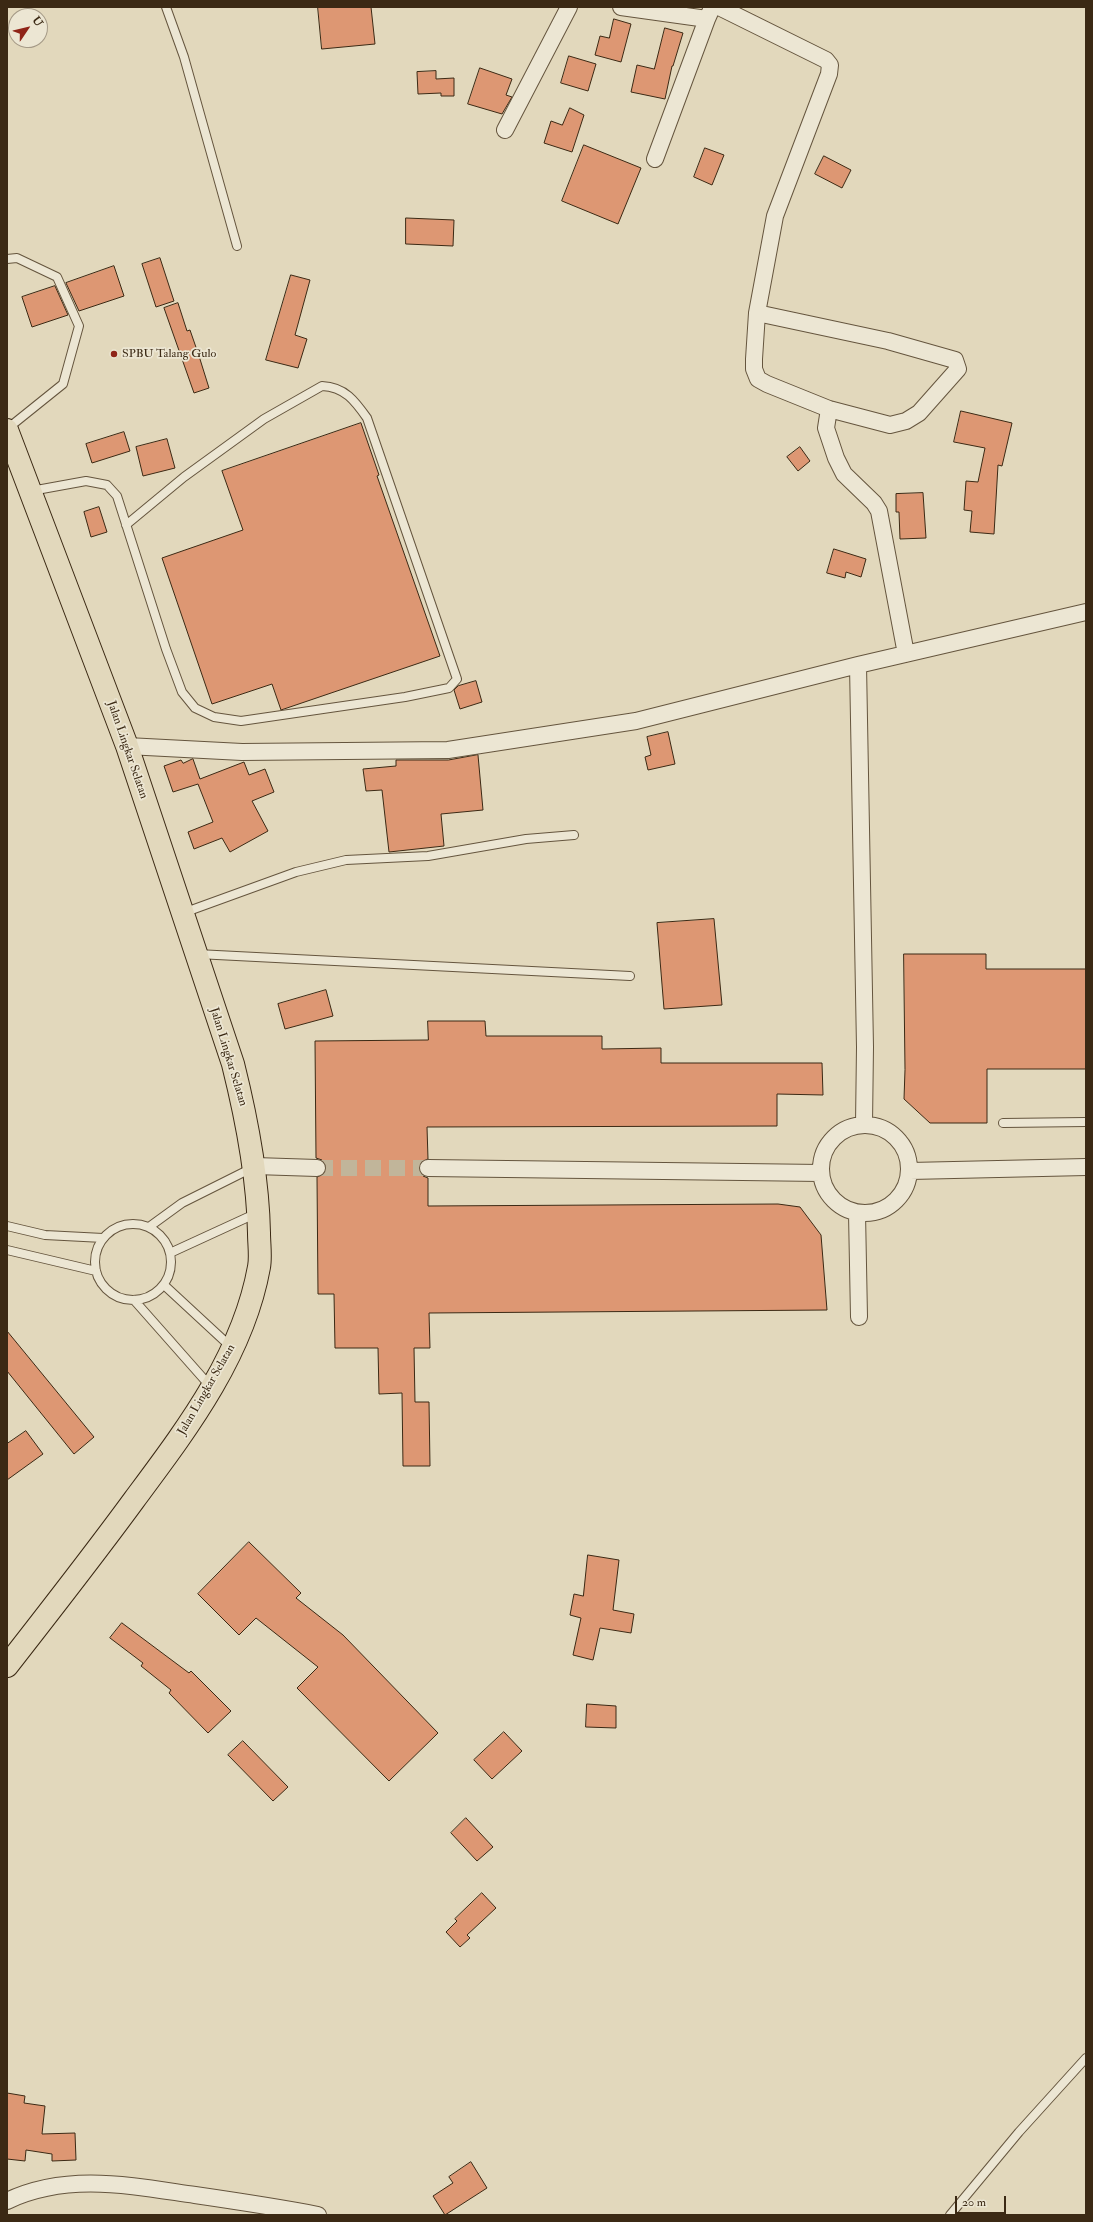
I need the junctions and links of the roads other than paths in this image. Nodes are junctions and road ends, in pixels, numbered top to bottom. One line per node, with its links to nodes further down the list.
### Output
1 (166, 7): 8 (lane)
2 (569, 7): 6 (street)
3 (621, 7): 5 (street)
4 (719, 7): 10 (street)
5 (710, 13): 7 (street)
6 (505, 130)
7 (655, 159)
8 (237, 246)
9 (7, 259): 12 (lane)
10 (757, 313): 11 (street); 11 (street)
11 (829, 409): 16 (street)
12 (7, 429): 13 (highway, Jalan Lingkar Selatan)
13 (30, 491): 14 (lane); 18 (highway, Jalan Lingkar Selatan)
14 (126, 525): 14 (lane)
15 (1086, 612): 16 (street)
16 (906, 654): 17 (street)
17 (858, 665): 18 (street); 25 (street)
18 (127, 746): 20 (highway, Jalan Lingkar Selatan)
19 (574, 835): 20 (lane)
20 (182, 913): 21 (highway, Jalan Lingkar Selatan)
21 (194, 954): 22 (lane); 26 (highway, Jalan Lingkar Selatan)
22 (630, 976)
23 (1086, 1122): 24 (lane)
24 (1003, 1123)
25 (864, 1124): 30 (street); 31 (street)
26 (255, 1166): 28 (street); 32 (highway, Jalan Lingkar Selatan); 35 (lane)
27 (1086, 1167): 30 (street)
28 (317, 1168)
29 (428, 1168): 31 (street)
30 (910, 1171): 33 (street)
31 (821, 1173): 33 (street)
32 (259, 1212): 38 (lane); 43 (highway, Jalan Lingkar Selatan)
33 (857, 1213): 42 (street)
34 (7, 1226): 36 (lane)
35 (149, 1227): 36 (lane); 38 (lane)
36 (103, 1238): 39 (lane)
37 (7, 1250): 39 (lane)
38 (170, 1253): 40 (lane)
39 (96, 1271): 41 (lane)
40 (164, 1286): 41 (lane); 43 (lane)
41 (134, 1300): 44 (lane)
42 (859, 1317)
43 (233, 1348): 44 (highway, Jalan Lingkar Selatan)
44 (212, 1388): 45 (highway, Jalan Lingkar Selatan)
45 (7, 1666)
46 (1086, 2058): 49 (lane)
47 (7, 2201): 48 (street)
48 (318, 2215)
49 (950, 2215)

